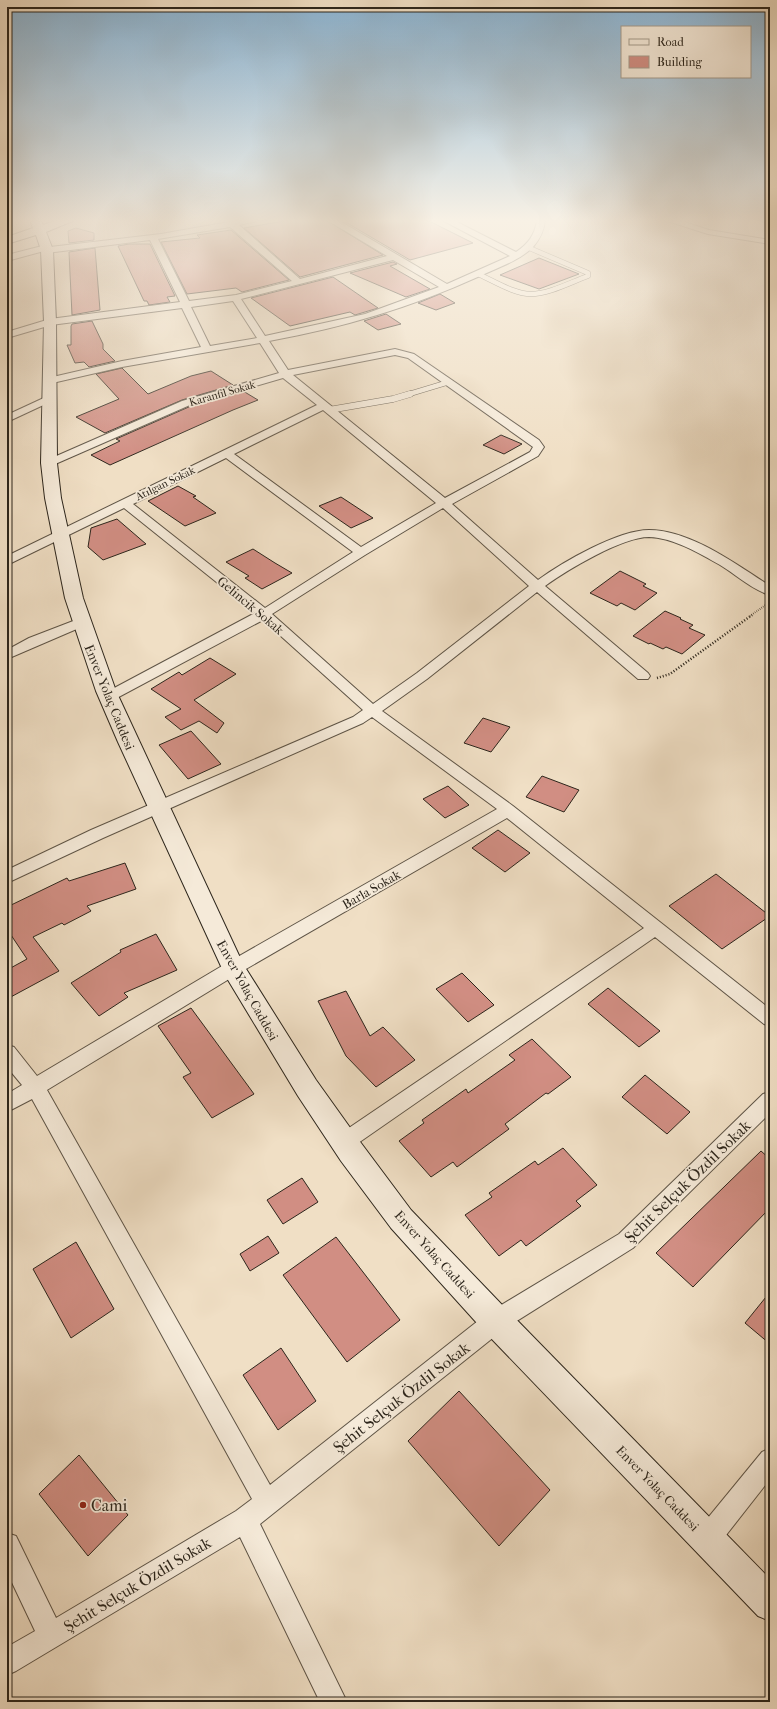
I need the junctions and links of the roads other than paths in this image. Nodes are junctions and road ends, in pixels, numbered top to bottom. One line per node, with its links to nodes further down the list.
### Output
1 (48, 300): 7 (street, Enver Yolaç Caddesi)
2 (185, 300): 6 (street)
3 (222, 300): 6 (street)
4 (237, 300): 9 (street)
5 (416, 300): 9 (street)
6 (187, 304): 7 (street); 10 (street)
7 (50, 322): 8 (street); 13 (street, Enver Yolaç Caddesi)
8 (7, 335)
9 (262, 339): 10 (street); 11 (street)
10 (207, 349): 13 (street)
11 (286, 374): 12 (street, Karanfil Sokak); 14 (street); 17 (street, Karanfil Sokak)
12 (449, 382): 14 (lane); 18 (street)
13 (48, 390): 15 (street); 17 (street, Enver Yolaç Caddesi)
14 (327, 408): 16 (street, Atılgan Sokak); 18 (street)
15 (7, 419)
16 (226, 454): 19 (street, Atılgan Sokak); 21 (street)
17 (49, 462): 20 (street, Enver Yolaç Caddesi)
18 (444, 502): 21 (street); 23 (street)
19 (125, 503): 20 (street, Atılgan Sokak); 25 (street, Gelincik Sokak)
20 (60, 535): 22 (street, Atılgan Sokak); 26 (street, Enver Yolaç Caddesi)
21 (362, 552): 25 (street)
22 (7, 561)
23 (537, 586): 24 (street); 28 (street); 30 (street)
24 (770, 591)
25 (264, 614): 29 (street); 30 (street, Gelincik Sokak)
26 (81, 622): 27 (street); 29 (street, Enver Yolaç Caddesi)
27 (7, 655)
28 (643, 676)
29 (108, 697): 31 (street, Enver Yolaç Caddesi)
30 (373, 711): 31 (street); 32 (street, Gelincik Sokak)
31 (158, 808): 33 (street); 35 (street, Enver Yolaç Caddesi)
32 (508, 810): 34 (street, Gelincik Sokak); 35 (street, Barla Sokak)
33 (11, 870)
34 (656, 928): 36 (street, Gelincik Sokak); 41 (street)
35 (233, 968): 38 (street, Barla Sokak); 41 (street, Enver Yolaç Caddesi)
36 (770, 1019)
37 (7, 1053): 38 (street)
38 (36, 1087): 40 (street, Barla Sokak); 44 (street)
39 (770, 1100): 42 (street, Şehit Selçuk Özdil Sokak)
40 (7, 1104)
41 (344, 1142): 42 (street, Enver Yolaç Caddesi)
42 (496, 1321): 44 (street, Şehit Selçuk Özdil Sokak); 46 (street, Enver Yolaç Caddesi)
43 (770, 1460): 46 (street)
44 (267, 1502): 45 (street, Şehit Selçuk Özdil Sokak)
45 (245, 1520): 49 (street, Şehit Selçuk Özdil Sokak); 51 (street)
46 (707, 1539): 48 (street, Enver Yolaç Caddesi)
47 (7, 1545): 49 (street)
48 (770, 1604)
49 (51, 1636): 50 (street, Şehit Selçuk Özdil Sokak)
50 (7, 1662)
51 (334, 1702)

